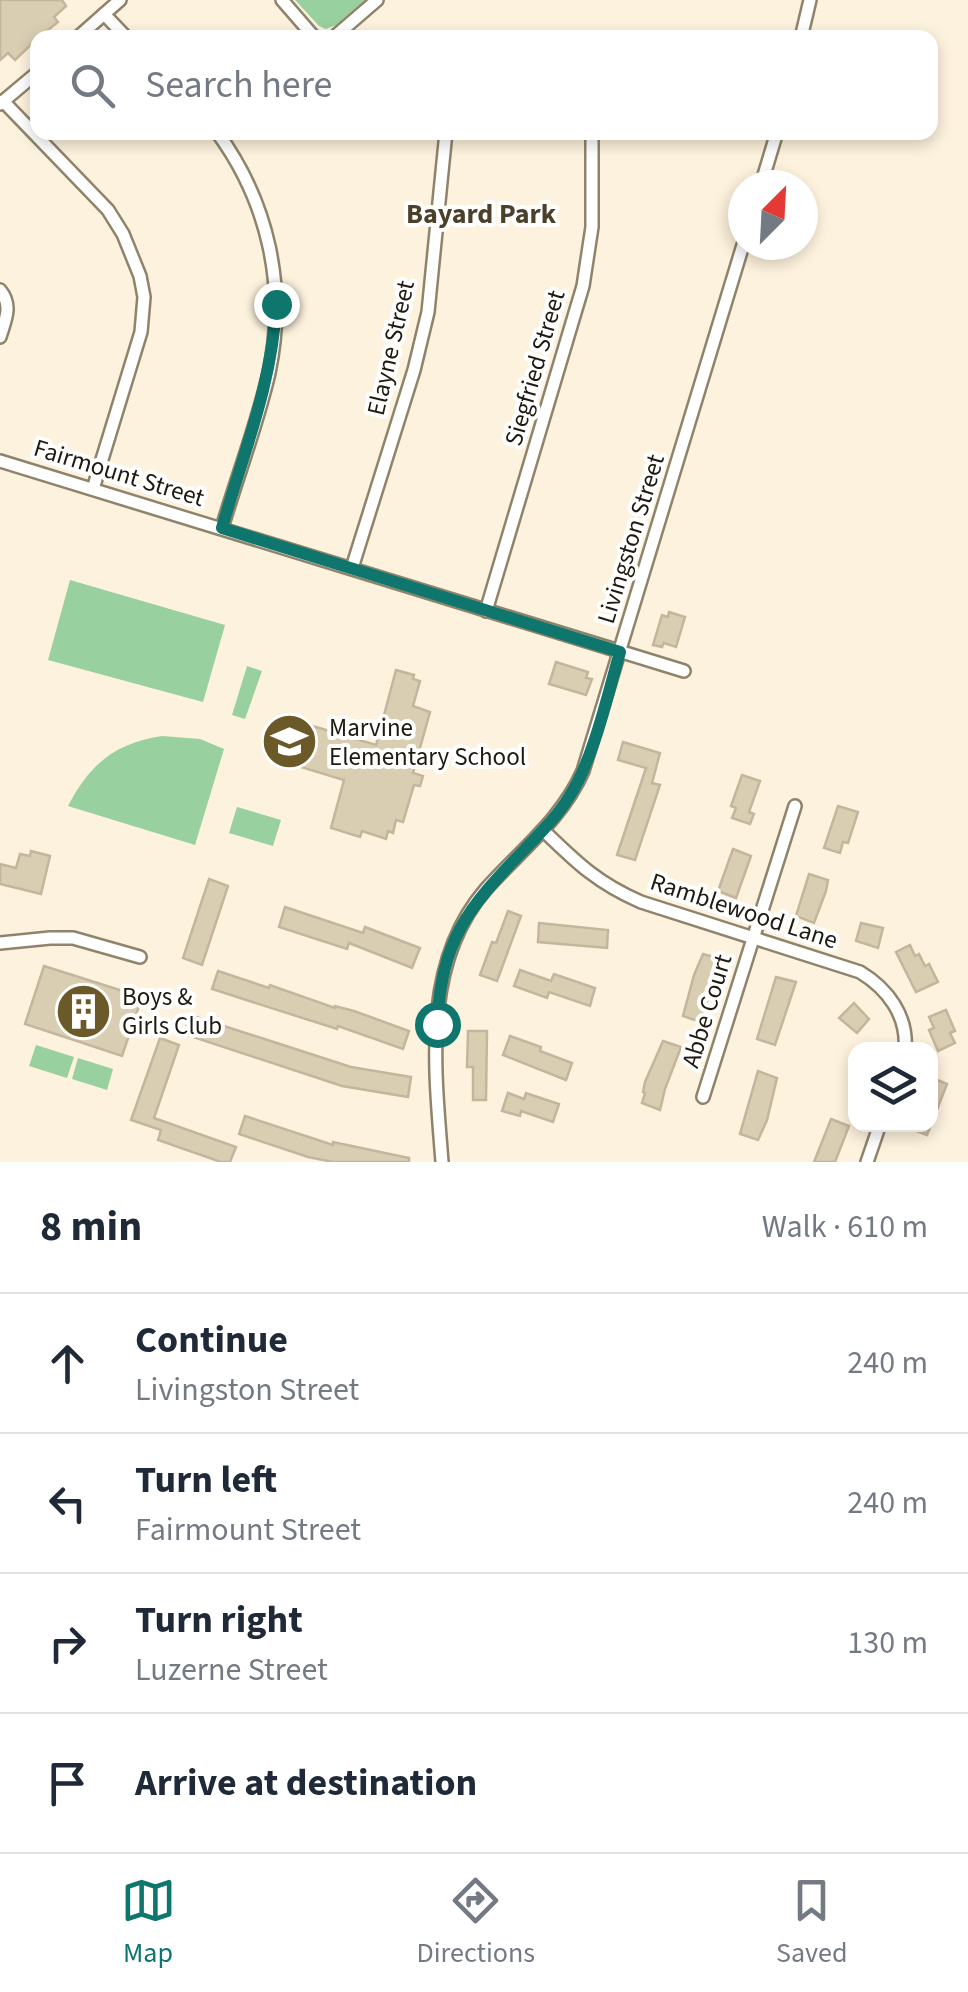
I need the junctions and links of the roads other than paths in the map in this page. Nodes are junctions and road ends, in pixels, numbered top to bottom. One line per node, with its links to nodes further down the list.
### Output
1 (120, 0): 5 (street)
2 (282, 0): 8 (street)
3 (377, 0): 9 (street)
4 (809, 0): 10 (street)
5 (104, 14): 6 (street); 7 (street)
6 (87, 30)
7 (119, 30)
8 (308, 30)
9 (343, 30)
10 (803, 30)
11 (30, 79): 12 (street)
12 (2, 102): 13 (street)
13 (30, 131)
14 (39, 140): 24 (street)
15 (223, 140): 25 (street)
16 (445, 140): 26 (street, Elayne Street)
17 (592, 140): 27 (street, Siegfried Street)
18 (775, 140): 19 (street)
19 (766, 170)
20 (738, 260): 28 (street, Livingston Street)
21 (0, 290): 22 (street)
22 (0, 337)
23 (0, 461): 24 (street, Fairmount Street)
24 (93, 490): 25 (street, Fairmount Street)
25 (222, 528): 26 (street, Fairmount Street)
26 (352, 568): 27 (street, Fairmount Street)
27 (486, 611): 28 (street, Fairmount Street)
28 (620, 652): 29 (street, Fairmount Street); 31 (street, Livingston Street)
29 (684, 670)
30 (796, 806): 32 (street, Abbe Court)
31 (543, 830): 32 (street, Ramblewood Lane); 38 (street, Livingston Street)
32 (754, 938): 35 (street, Ramblewood Lane); 36 (street, Abbe Court)
33 (0, 942): 34 (street)
34 (140, 957)
35 (906, 1042)
36 (703, 1097)
37 (877, 1132): 39 (street)
38 (442, 1162)
39 (867, 1162)

